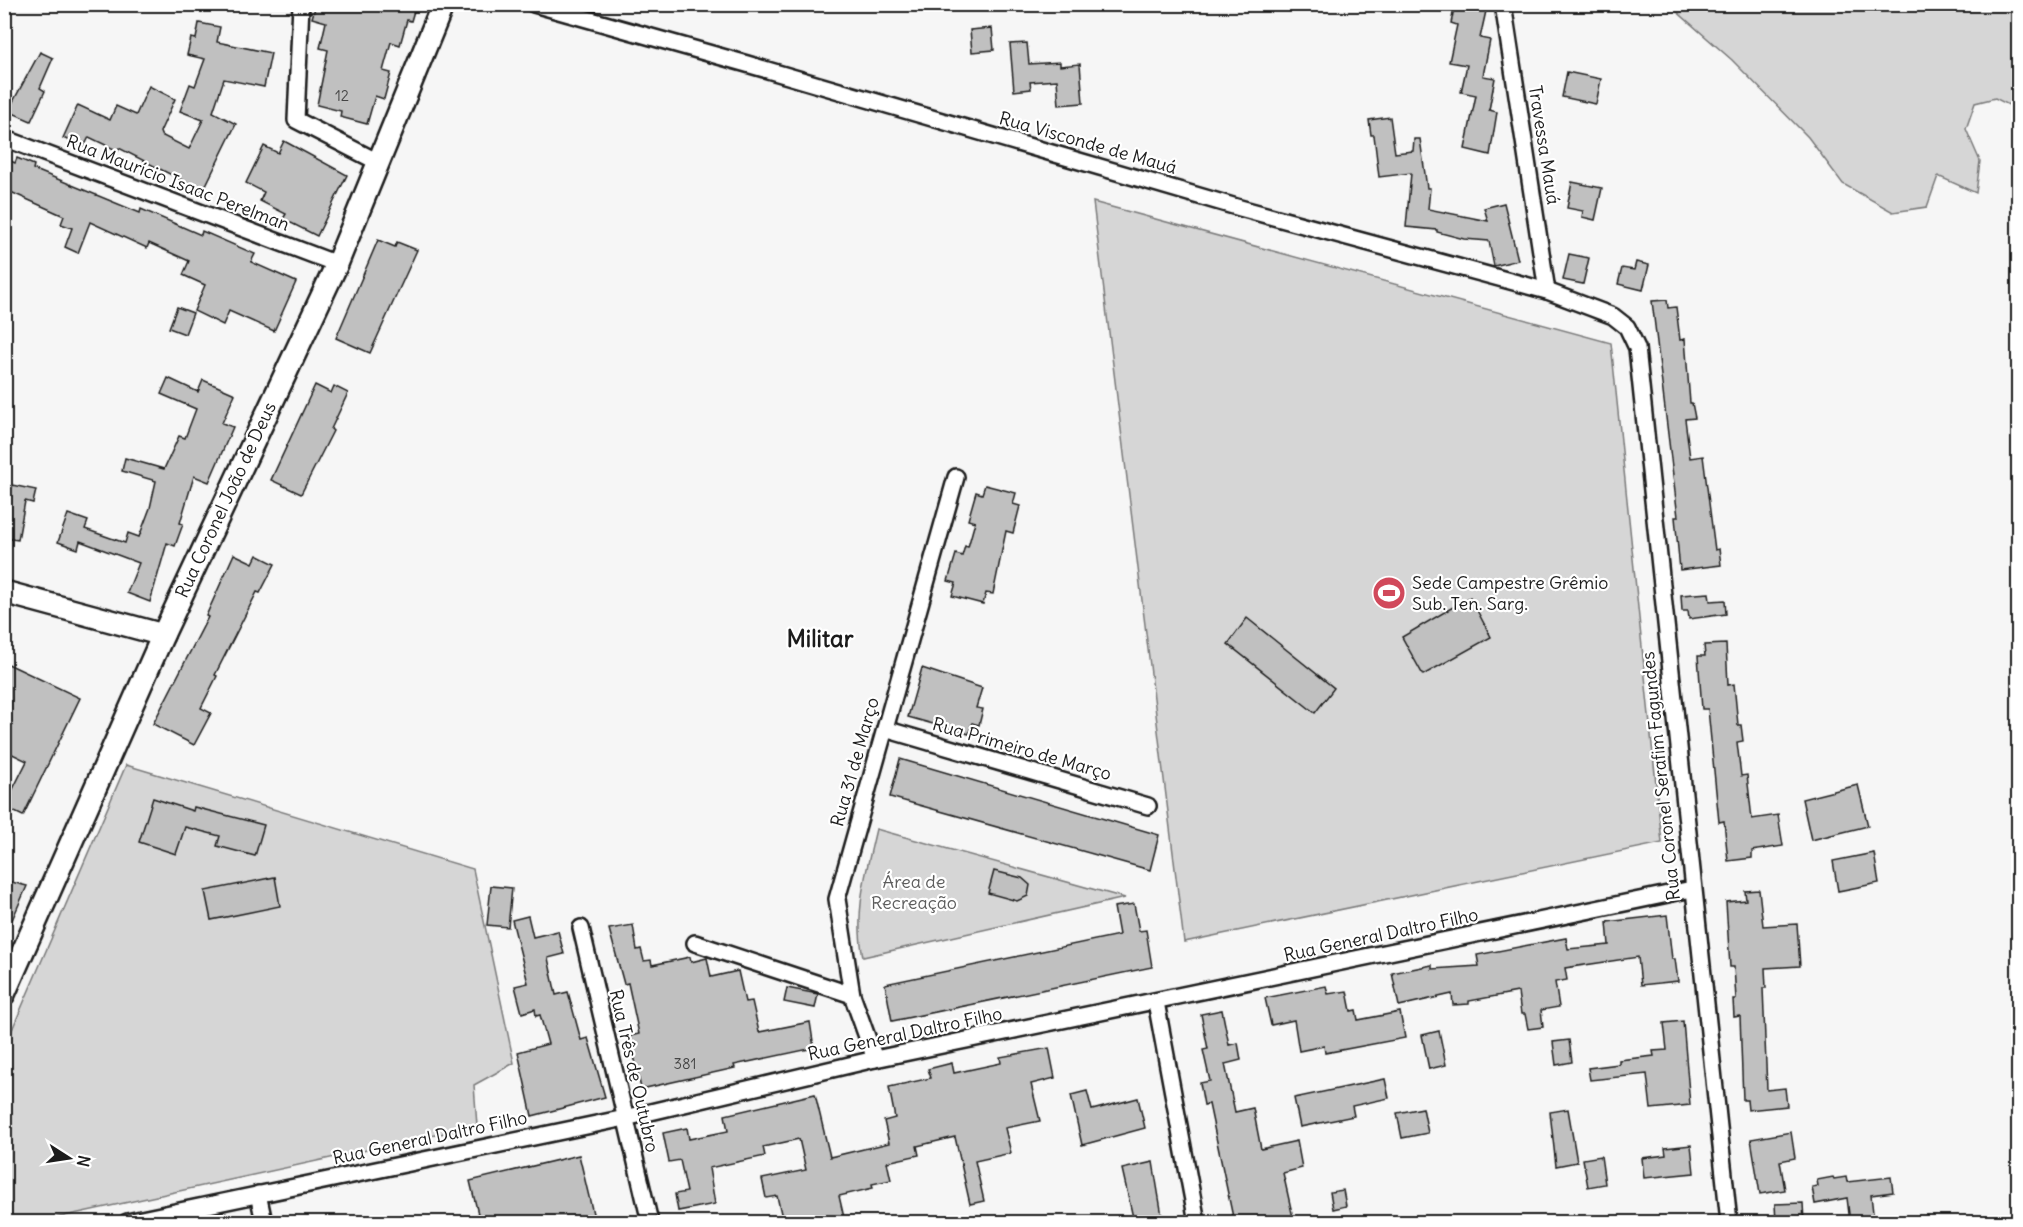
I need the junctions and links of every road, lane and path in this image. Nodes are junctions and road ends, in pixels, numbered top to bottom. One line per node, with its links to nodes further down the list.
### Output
1 (302, 4): 6 (street)
2 (443, 4): 6 (street, Rua Coronel João de Deus)
3 (534, 4): 8 (street, Rua Visconde de Mauá)
4 (1503, 4): 8 (street, Travessa Mauá)
5 (4, 138): 7 (street, Rua Maurício Isaac Perelman)
6 (378, 162): 7 (street, Rua Coronel João de Deus)
7 (337, 264): 12 (street, Rua Coronel João de Deus)
8 (1547, 291): 9 (street, Rua Visconde de Mauá)
9 (1627, 327): 15 (street, Rua Coronel Serafim Fagundes)
10 (956, 477): 13 (street, Rua 31 de Março)
11 (4, 592): 12 (street)
12 (163, 634): 18 (street, Rua Coronel João de Deus)
13 (885, 729): 14 (street, Rua Primeiro de Março); 19 (street, Rua 31 de Março)
14 (1148, 806)
15 (1692, 889): 20 (street, Rua General Daltro Filho); 28 (street, Rua Coronel Serafim Fagundes)
16 (581, 928): 22 (street, Rua Três de Outubro)
17 (695, 943): 19 (street)
18 (4, 994)
19 (852, 994): 21 (street, Rua 31 de Março)
20 (1156, 1002): 21 (street, Rua General Daltro Filho); 27 (street)
21 (875, 1059): 22 (street, Rua General Daltro Filho)
22 (625, 1118): 23 (street, Rua General Daltro Filho); 26 (street, Rua Três de Outubro)
23 (258, 1194): 24 (street, Rua General Daltro Filho); 25 (street)
24 (127, 1222)
25 (264, 1222)
26 (650, 1222)
27 (1197, 1222)
28 (1729, 1222)

